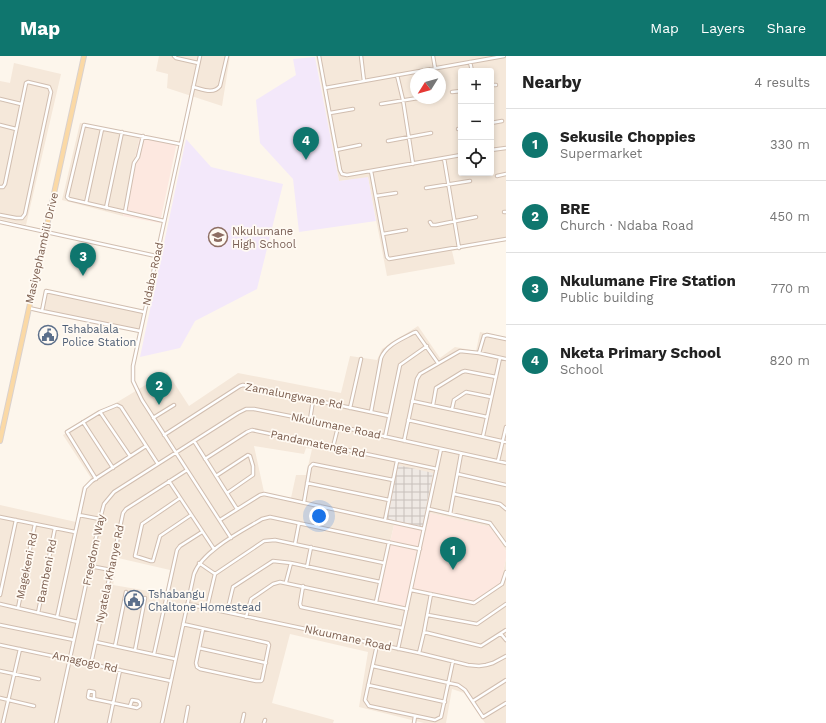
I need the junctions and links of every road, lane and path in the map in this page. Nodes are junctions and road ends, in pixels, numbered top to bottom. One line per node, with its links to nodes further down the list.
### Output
1 (84, 56): 64 (main road, Masiyephambili Drive)
2 (174, 56): 10 (street)
3 (200, 56): 10 (street, Ndaba Road)
4 (227, 56): 16 (street)
5 (319, 56): 17 (street)
6 (360, 56): 15 (street)
7 (433, 56): 11 (street)
8 (504, 56): 9 (street)
9 (470, 62): 11 (street); 12 (street)
10 (198, 63): 16 (street, Ndaba Road)
11 (435, 68)
12 (471, 68)
13 (410, 73): 14 (street)
14 (397, 75): 15 (street); 22 (street)
15 (364, 80): 17 (street)
16 (193, 87): 37 (street, Ndaba Road)
17 (326, 88): 26 (street)
18 (458, 91): 19 (street)
19 (452, 92)
20 (0, 99): 23 (street)
21 (410, 99): 22 (street)
22 (403, 100): 24 (street); 35 (street)
23 (22, 104): 30 (street); 57 (street)
24 (381, 104)
25 (353, 109): 26 (street)
26 (330, 112): 40 (street)
27 (502, 121): 28 (street)
28 (494, 122)
29 (0, 125): 30 (street)
30 (16, 129): 50 (street)
31 (102, 129): 32 (street); 54 (street); 54 (street)
32 (122, 132): 34 (street); 55 (street)
33 (431, 133): 35 (street)
34 (143, 136): 37 (street); 56 (street)
35 (409, 138): 36 (street); 44 (street)
36 (388, 141)
37 (180, 144): 59 (street, Ndaba Road)
38 (360, 145): 40 (street)
39 (506, 148): 41 (street)
40 (336, 150): 45 (street)
41 (494, 150)
42 (458, 156): 43 (street)
43 (444, 158): 44 (street); 49 (street)
44 (414, 164): 45 (street)
45 (371, 171): 53 (street)
46 (506, 174): 47 (street)
47 (497, 176)
48 (470, 181): 49 (street)
49 (448, 184): 51 (street); 60 (street)
50 (0, 187)
51 (426, 188)
52 (396, 193): 53 (street)
53 (376, 196): 65 (street)
54 (86, 204): 55 (street)
55 (106, 208): 56 (street)
56 (125, 212): 59 (street)
57 (0, 215)
58 (476, 217): 60 (street)
59 (164, 221): 68 (street, Ndaba Road)
60 (455, 221): 62 (street); 67 (street)
61 (0, 222): 64 (street)
62 (430, 222)
63 (406, 230): 65 (street)
64 (46, 232): 68 (street); 69 (main road, Masiyephambili Drive)
65 (382, 234): 67 (street)
66 (506, 239): 67 (street)
67 (460, 248)
68 (156, 256): 71 (street, Ndaba Road)
69 (29, 308): 70 (street); 101 (main road, Masiyephambili Drive)
70 (42, 311): 71 (street); 72 (street)
71 (144, 312): 72 (street, Ndaba Road)
72 (140, 331): 92 (street, Ndaba Road)
73 (506, 339): 75 (street)
74 (427, 346): 79 (street); 89 (street); 90 (street)
75 (479, 353): 76 (street); 79 (street)
76 (500, 358): 78 (street); 80 (street)
77 (361, 359): 86 (street)
78 (506, 359)
79 (438, 363): 83 (street)
80 (496, 377): 81 (street); 85 (street)
81 (491, 397): 87 (street); 91 (street)
82 (313, 400): 86 (street, Zamalungwane Rd); 93 (street); 98 (street, Zamalungwane Rd)
83 (412, 401): 85 (street); 94 (street)
84 (174, 405): 92 (street)
85 (433, 405): 87 (street)
86 (350, 408): 89 (street, Zamalungwane Rd)
87 (452, 409): 91 (street)
88 (100, 412): 95 (street); 105 (street); 110 (street)
89 (370, 412): 90 (street, Zamalungwane Rd)
90 (389, 416): 100 (street)
91 (487, 417): 99 (street)
92 (153, 418): 98 (street, Ndaba Road)
93 (310, 420): 96 (street, Nkulumane Road); 102 (street, Nkulumane Road)
94 (408, 420): 99 (street); 103 (street)
95 (83, 422): 116 (street); 121 (street)
96 (338, 426): 100 (street, Nkulumane Road); 106 (street)
97 (506, 427): 104 (street)
98 (164, 435): 108 (street, Ndaba Road)
99 (483, 436): 104 (street)
100 (385, 437): 103 (street, Nkulumane Road)
101 (0, 441)
102 (194, 441): 108 (street, Nkulumane Road); 111 (street)
103 (404, 441): 107 (street, Nkulumane Road)
104 (504, 441): 113 (street)
105 (146, 446): 110 (street); 115 (street)
106 (333, 447): 111 (street, Pandamatenga Rd); 112 (street, Pandamatenga Rd)
107 (441, 449): 109 (street, Nkulumane Road); 117 (street)
108 (176, 452): 115 (street, Freedom Way); 118 (street, Ndaba Road)
109 (461, 454): 113 (street, Nkulumane Road); 119 (street)
110 (130, 456): 116 (street)
111 (205, 459): 120 (street)
112 (397, 461): 117 (street, Pandamatenga Rd); 122 (street)
113 (498, 461): 114 (street, Nkulumane Road)
114 (506, 463)
115 (158, 464): 139 (street, Freedom Way)
116 (113, 468): 121 (street)
117 (437, 469): 133 (street)
118 (187, 470): 123 (street, Nyatela Khanye Rd); 141 (street, Ndaba Road)
119 (458, 474): 125 (street); 127 (street)
120 (216, 476): 126 (street); 126 (street)
121 (96, 479): 136 (street)
122 (393, 480): 124 (street); 129 (street)
123 (169, 481): 128 (street); 162 (street, Nyatela Khanye Rd)
124 (307, 483): 129 (street); 130 (street)
125 (506, 485)
126 (227, 493): 132 (street)
127 (454, 494): 134 (street); 135 (street)
128 (180, 498): 137 (street); 137 (street)
129 (389, 500): 142 (street)
130 (304, 502): 131 (street); 132 (street)
131 (320, 506): 142 (street); 145 (street)
132 (237, 509): 141 (street)
133 (429, 509): 135 (street); 147 (street)
134 (506, 509)
135 (450, 514): 153 (street)
136 (79, 515): 139 (street); 148 (street)
137 (191, 515): 149 (street)
138 (0, 517): 140 (street)
139 (100, 519): 160 (street, Freedom Way)
140 (16, 520): 144 (street); 172 (street)
141 (220, 520): 150 (street, Ndaba Road)
142 (385, 520): 147 (street)
143 (299, 523): 145 (street); 150 (street); 152 (street)
144 (35, 524): 146 (street); 178 (street, Magekeni Rd)
145 (316, 526): 151 (street)
146 (55, 528): 148 (street); 182 (street, Bambeni Rd)
147 (424, 529): 156 (street)
148 (76, 532): 184 (street)
149 (202, 532): 155 (street); 205 (street)
150 (231, 538): 155 (street)
151 (389, 542): 156 (street); 159 (street)
152 (295, 544): 154 (street); 164 (street)
153 (506, 545)
154 (311, 547): 159 (street); 161 (street)
155 (214, 549): 157 (street)
156 (420, 549): 169 (street)
157 (199, 563): 164 (street); 176 (street)
158 (291, 563): 161 (street); 166 (street); 181 (street)
159 (384, 563): 167 (street)
160 (90, 566): 162 (street); 186 (street, Freedom Way)
161 (307, 567): 167 (street)
162 (111, 570): 196 (street, Nyatela Khanye Rd)
163 (506, 572): 165 (street)
164 (215, 574): 179 (street)
165 (505, 577): 171 (street)
166 (286, 582): 168 (street); 185 (street)
167 (380, 582): 174 (street)
168 (303, 586): 174 (street); 189 (street)
169 (411, 590): 171 (street); 180 (street)
170 (126, 592): 199 (street)
171 (430, 594): 183 (street)
172 (0, 595)
173 (145, 598): 203 (street)
174 (376, 602): 180 (street)
175 (0, 604): 178 (street)
176 (187, 604): 179 (street, Nkuumane Road); 187 (street)
177 (506, 604): 183 (street)
178 (18, 608): 182 (street)
179 (207, 608): 181 (street, Nkuumane Road)
180 (407, 609): 189 (street)
181 (227, 612): 185 (street, Nkuumane Road)
182 (38, 613): 184 (street)
183 (428, 615): 192 (street)
184 (57, 617): 186 (street)
185 (246, 617): 198 (street, Nkuumane Road)
186 (78, 622): 194 (street, Freedom Way)
187 (183, 624): 190 (street); 207 (street)
188 (0, 625): 194 (street)
189 (402, 628): 202 (street)
190 (203, 629): 201 (street); 210 (street)
191 (506, 630): 193 (street)
192 (424, 632): 193 (street); 204 (street)
193 (501, 634): 195 (street)
194 (74, 640): 208 (street, Freedom Way)
195 (506, 640)
196 (96, 642): 199 (street); 211 (street, Nyatela Khanye Rd)
197 (0, 644): 200 (street, Amagogo Rd)
198 (377, 645): 202 (street, Nkuumane Road); 212 (street)
199 (115, 646): 203 (street)
200 (20, 648): 208 (street, Amagogo Rd); 215 (street)
201 (199, 648): 210 (street); 210 (street)
202 (398, 649): 204 (street, Nkuumane Road)
203 (135, 650): 205 (street)
204 (418, 653): 209 (street, Nkuumane Road)
205 (154, 654): 207 (street)
206 (506, 656): 209 (street, Nkuumane Road)
207 (175, 658): 218 (street)
208 (70, 659): 211 (street, Amagogo Rd); 234 (street, Freedom Way)
209 (453, 661): 219 (street)
210 (266, 663)
211 (91, 664): 213 (street, Amagogo Rd)
212 (373, 666): 219 (street); 220 (street)
213 (120, 670): 218 (street, Amagogo Rd); 226 (street)
214 (0, 671): 215 (street)
215 (14, 673): 216 (street); 223 (street)
216 (39, 679)
217 (506, 680): 225 (street)
218 (171, 681): 236 (street)
219 (449, 682): 224 (street); 225 (street)
220 (368, 685): 224 (street); 232 (street)
221 (0, 698): 223 (street)
222 (94, 698): 226 (street)
223 (8, 700): 228 (street); 233 (street)
224 (445, 702): 232 (street)
225 (473, 702): 227 (street)
226 (114, 703): 229 (street); 235 (street)
227 (506, 703)
228 (34, 706)
229 (130, 706)
230 (188, 707): 237 (street)
231 (244, 714): 238 (street)
232 (415, 716): 239 (street)
233 (3, 723)
234 (56, 723)
235 (109, 723)
236 (162, 723)
237 (185, 723)
238 (242, 723)
239 (414, 723)

